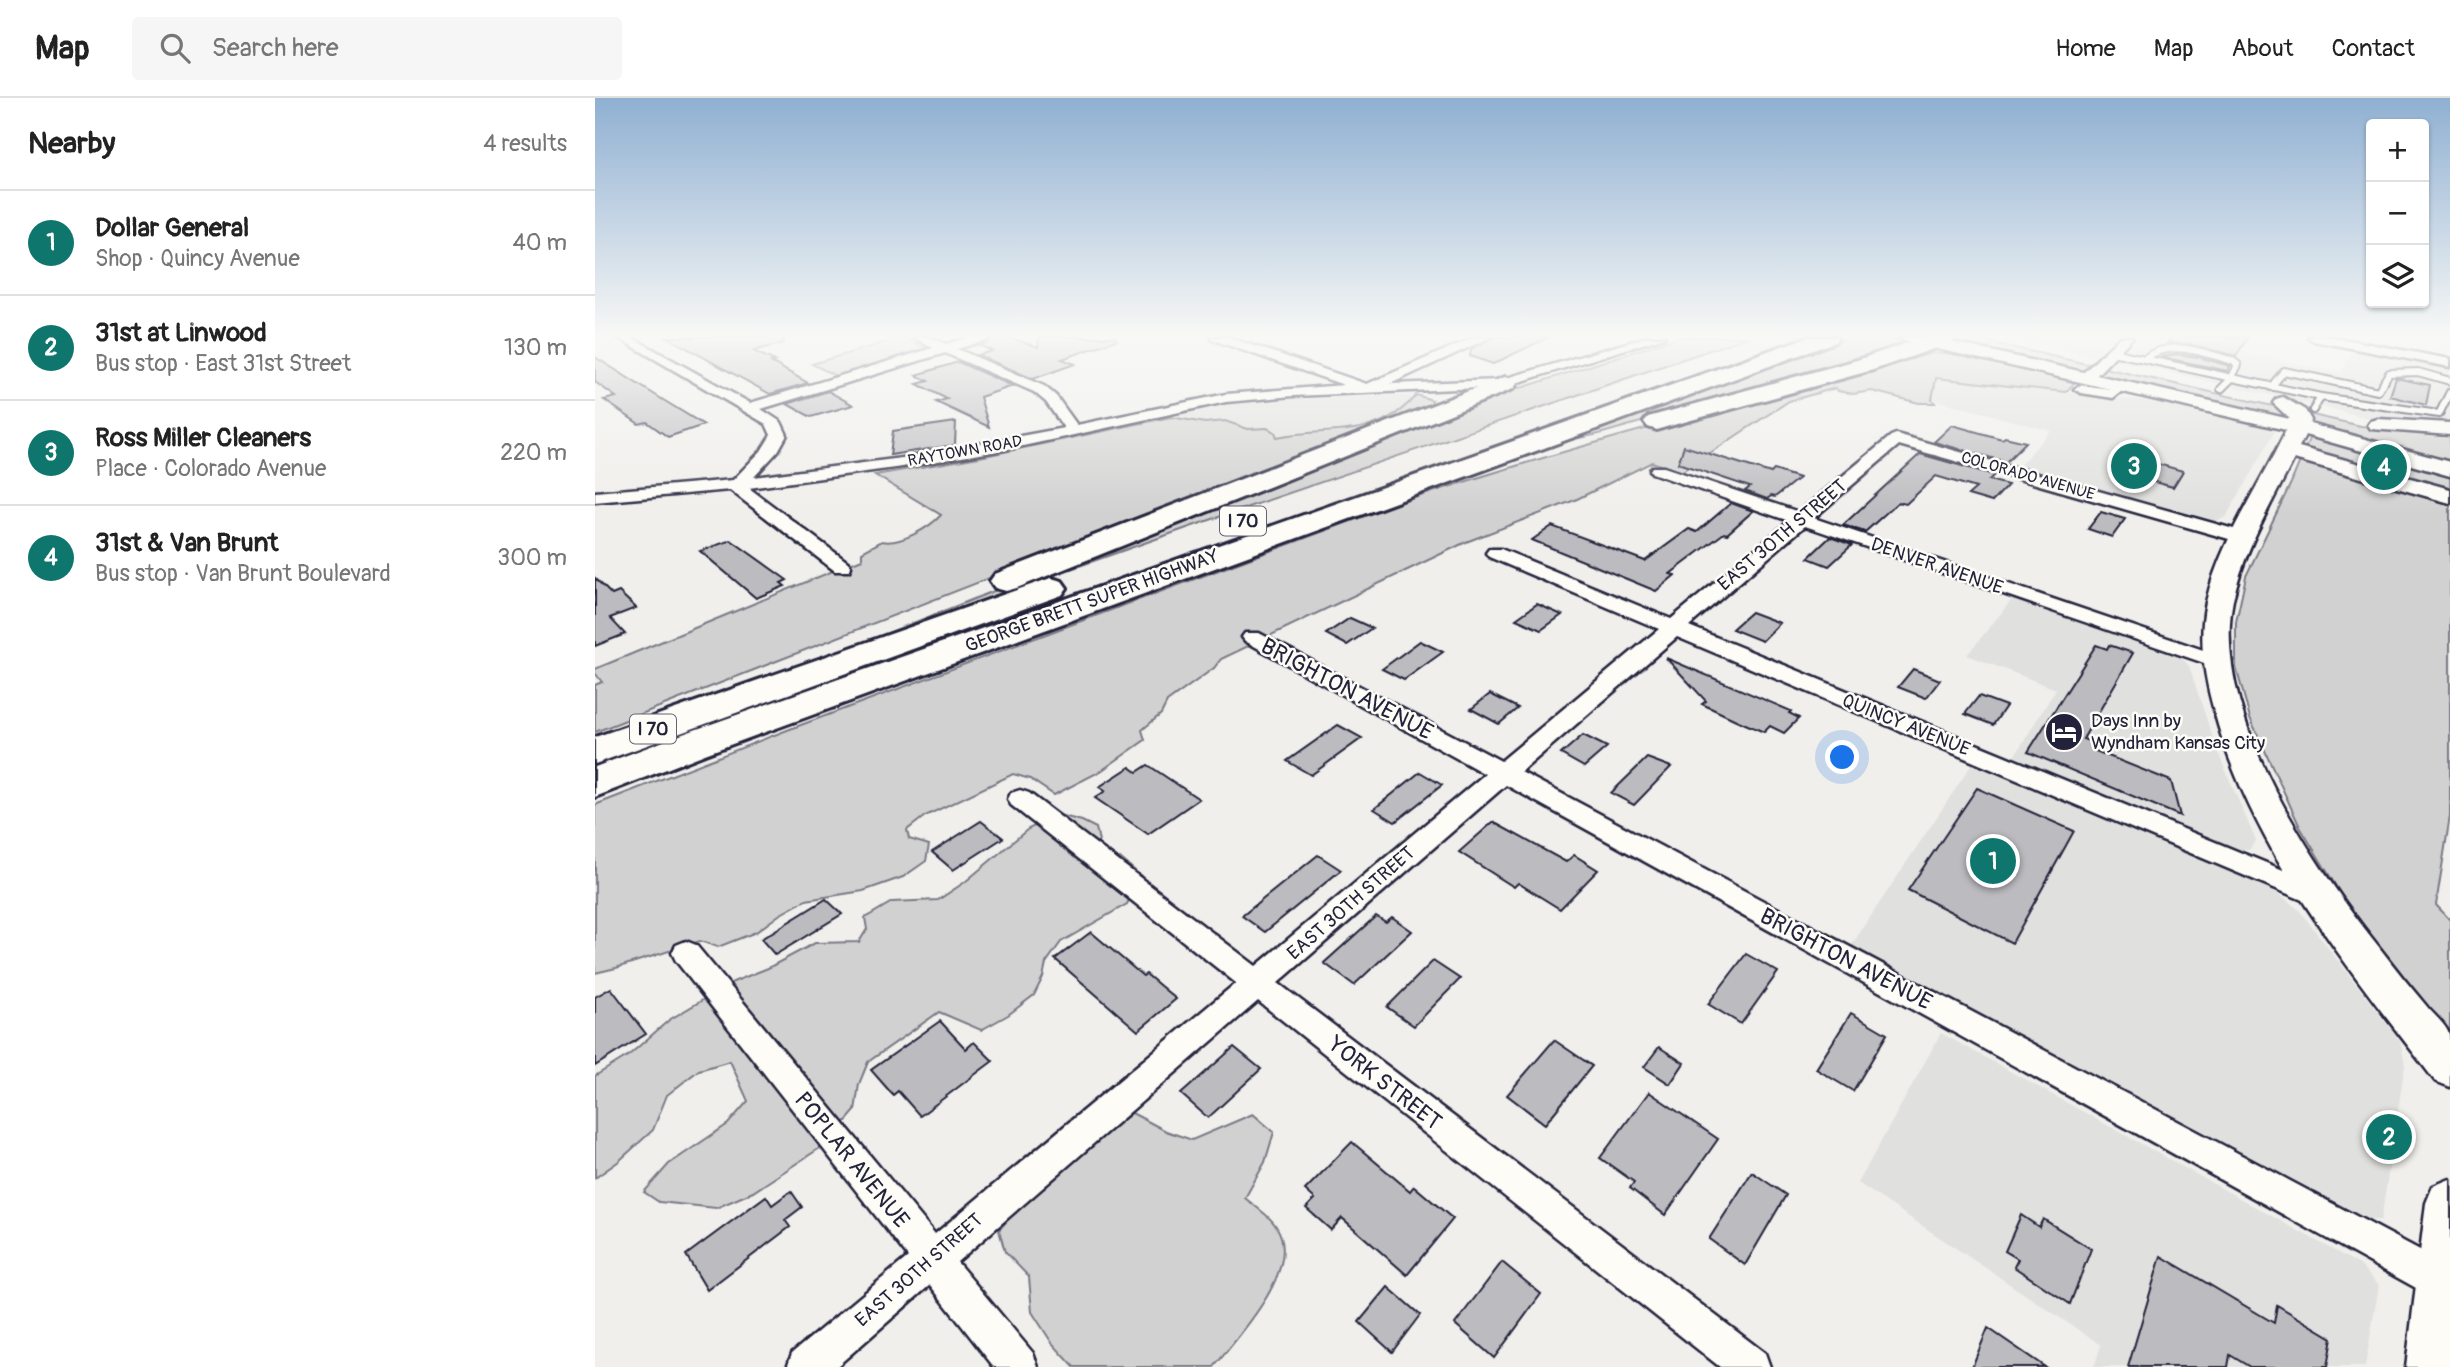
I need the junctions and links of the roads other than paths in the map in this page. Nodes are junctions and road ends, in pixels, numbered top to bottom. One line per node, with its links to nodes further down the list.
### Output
1 (729, 396): 15 (street)
2 (788, 396): 15 (street)
3 (1048, 396): 19 (street)
4 (1244, 396): 19 (street, RAYTOWN ROAD)
5 (1435, 396): 16 (highway)
6 (1474, 396): 16 (highway)
7 (1605, 396): 36 (highway, GEORGE BRETT SUPER HIGHWAY / I 70)
8 (1662, 396): 23 (highway, GEORGE BRETT SUPER HIGHWAY / I 70)
9 (1751, 396): 23 (highway)
10 (2159, 396): 20 (main road)
11 (2278, 396): 20 (main road)
12 (2283, 396): 14 (main road)
13 (2448, 396): 14 (lane)
14 (2317, 403): 17 (main road)
15 (750, 408): 26 (street)
16 (1437, 411): 36 (highway)
17 (2378, 425): 18 (main road); 22 (main road)
18 (2450, 429)
19 (1073, 430): 26 (street, RAYTOWN ROAD)
20 (2293, 438): 24 (main road); 27 (main road); 30 (main road)
21 (1896, 439): 29 (street, EAST 30TH STREET); 30 (street, COLORADO AVENUE)
22 (2450, 447)
23 (1488, 459): 39 (highway, GEORGE BRETT SUPER HIGHWAY / I 70)
24 (2450, 469)
25 (1658, 470): 29 (street, DENVER AVENUE)
26 (736, 486): 28 (street, RAYTOWN ROAD); 32 (street)
27 (2450, 496)
28 (595, 497)
29 (1800, 519): 33 (street, EAST 30TH STREET); 35 (street, DENVER AVENUE)
30 (2242, 537): 35 (main road)
31 (1495, 553): 33 (street, QUINCY AVENUE)
32 (842, 567)
33 (1671, 628): 38 (street, EAST 30TH STREET); 41 (street, QUINCY AVENUE)
34 (1252, 637): 38 (street, BRIGHTON AVENUE)
35 (2217, 661): 41 (main road)
36 (712, 708): 37 (highway, GEORGE BRETT SUPER HIGHWAY / I 70)
37 (595, 751)
38 (1503, 773): 43 (street, EAST 30TH STREET); 47 (street, BRIGHTON AVENUE)
39 (595, 783)
40 (1020, 799): 43 (street, YORK STREET)
41 (2317, 895): 44 (main road)
42 (685, 953): 46 (street, POPLAR AVENUE)
43 (1257, 984): 46 (street, EAST 30TH STREET); 50 (street, YORK STREET)
44 (2450, 1067)
45 (2450, 1203): 47 (main road)
46 (932, 1258): 48 (street, EAST 30TH STREET); 49 (street, POPLAR AVENUE)
47 (2440, 1281): 51 (main road)
48 (806, 1367)
49 (1019, 1367)
50 (1751, 1367)
51 (2433, 1367)

